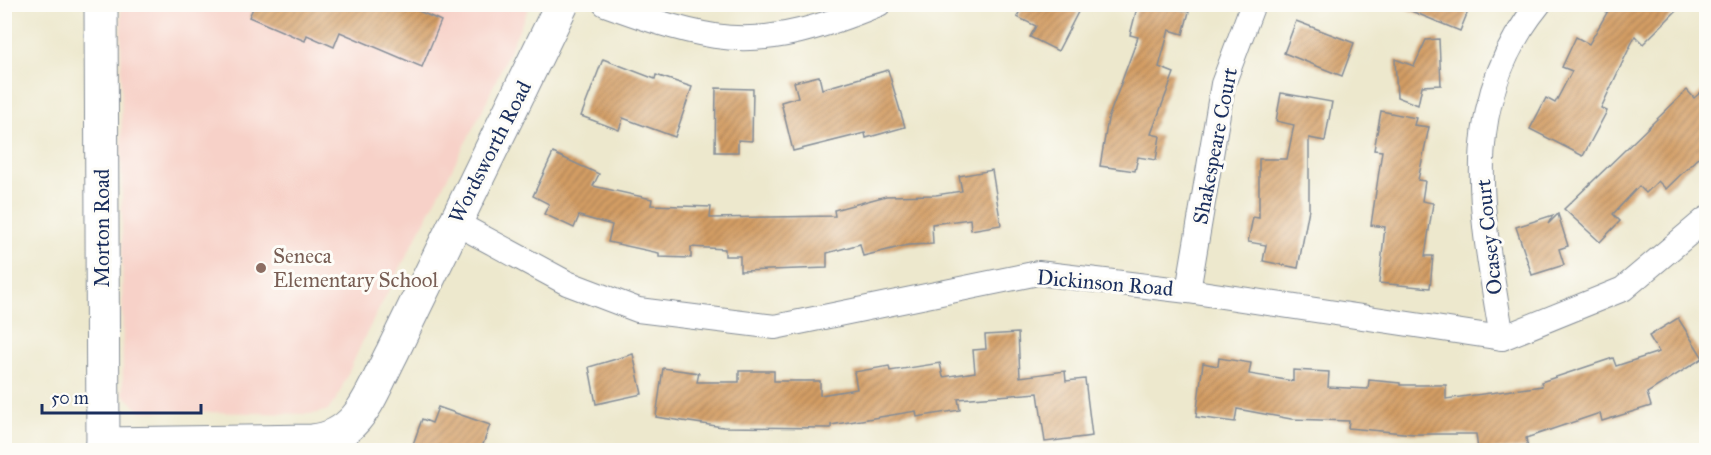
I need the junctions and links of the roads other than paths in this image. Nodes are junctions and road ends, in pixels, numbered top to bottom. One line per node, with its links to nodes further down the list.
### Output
1 (101, 4): 11 (street, Morton Road)
2 (562, 4): 8 (street, Wordsworth Road)
3 (605, 4): 4 (street)
4 (879, 4)
5 (1253, 4): 9 (street, Shakespeare Court)
6 (1539, 4): 10 (street, Ocasey Court)
7 (1707, 219): 10 (street)
8 (454, 222): 9 (street, Dickinson Road); 11 (street, Wordsworth Road)
9 (1188, 291): 10 (street, Dickinson Road)
10 (1502, 338)
11 (103, 447)

